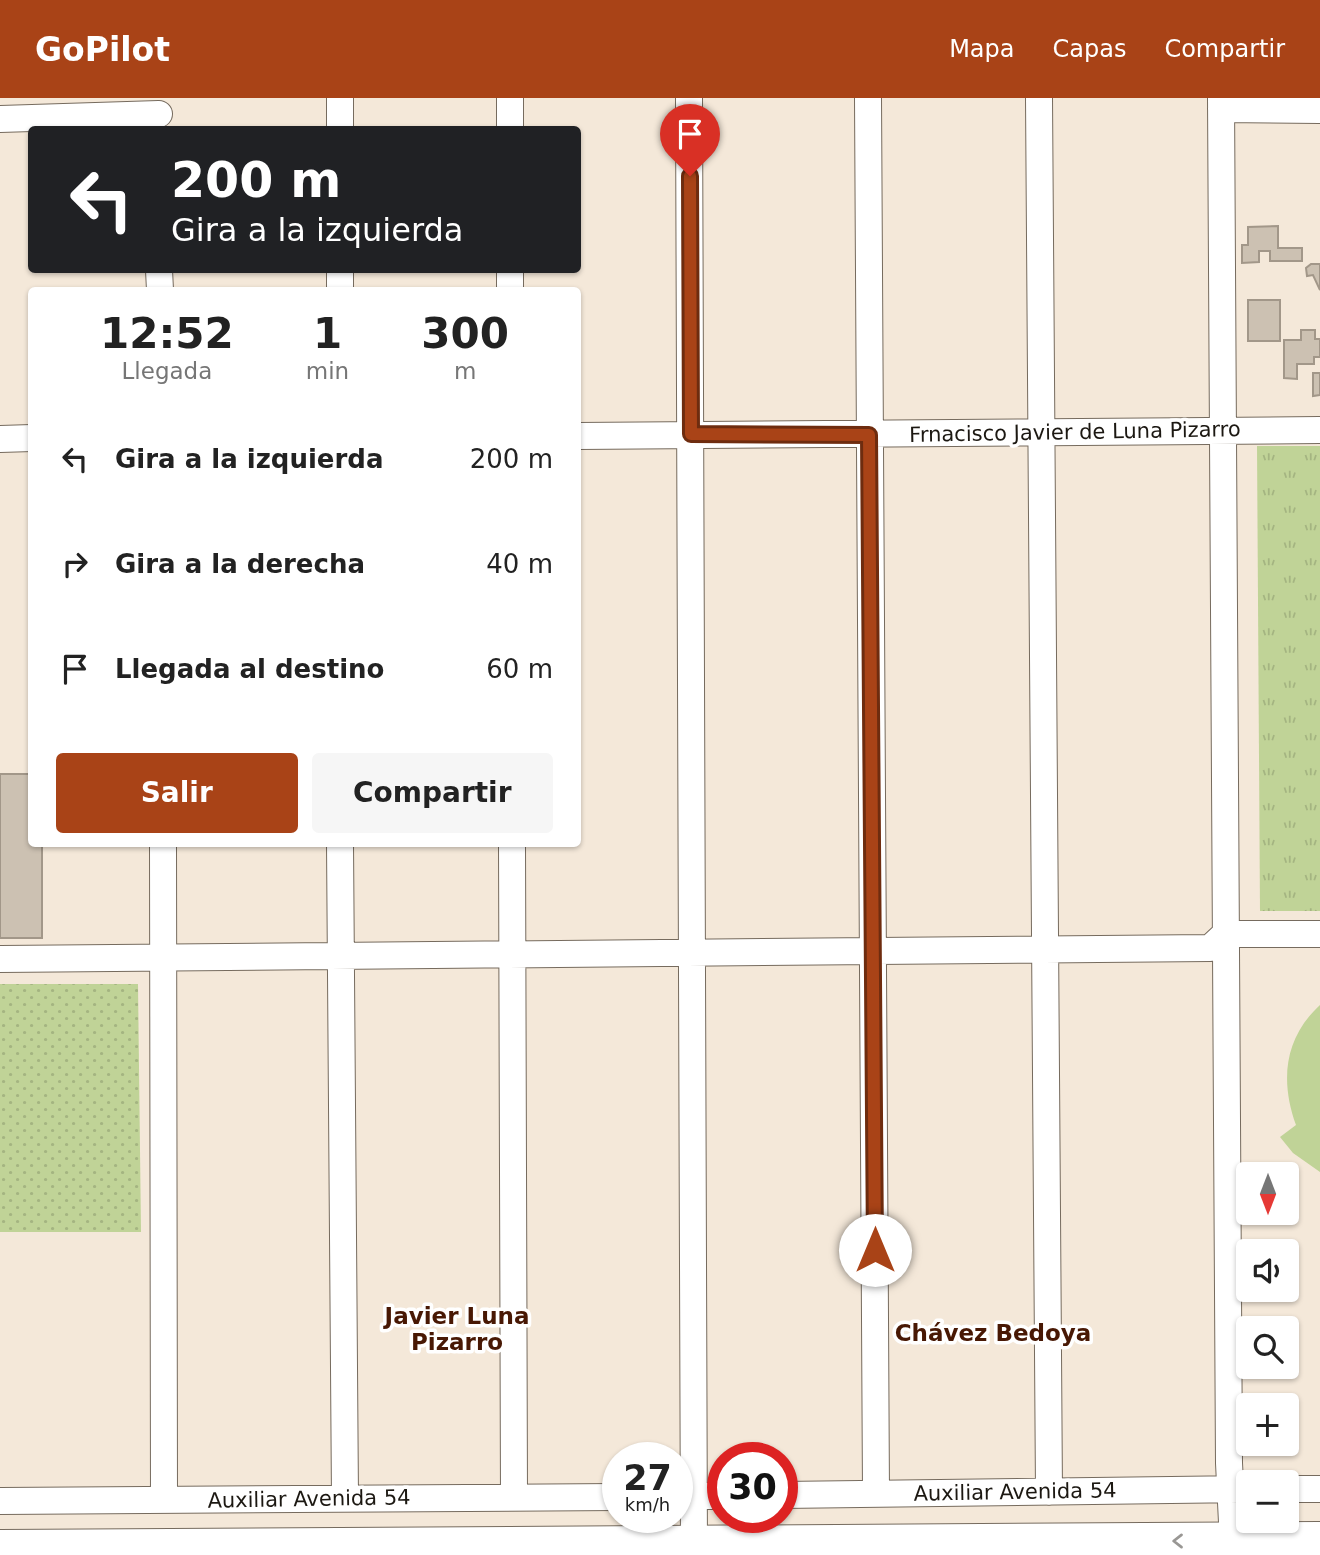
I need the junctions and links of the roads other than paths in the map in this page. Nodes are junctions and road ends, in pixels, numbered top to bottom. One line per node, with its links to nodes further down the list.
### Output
1 (340, 98): 10 (street)
2 (510, 98): 11 (street)
3 (689, 98): 15 (street)
4 (869, 98): 16 (street)
5 (1039, 98): 14 (street)
6 (1221, 104): 7 (street); 12 (street)
7 (1320, 110)
8 (159, 114): 9 (street)
9 (0, 119)
10 (340, 126)
11 (510, 126)
12 (1223, 430): 13 (street, Frnacisco Javier de Luna Pizarro); 14 (street, Frnacisco Javier de Luna Pizarro); 23 (street)
13 (1320, 430)
14 (1042, 433): 16 (street, Frnacisco Javier de Luna Pizarro); 25 (street)
15 (691, 434): 16 (street, Frnacisco Javier de Luna Pizarro); 17 (street, Frnacisco Javier de Luna Pizarro); 28 (street)
16 (869, 435): 26 (street)
17 (581, 436)
18 (28, 438): 19 (street)
19 (0, 439)
20 (163, 847): 30 (street)
21 (340, 847): 29 (street)
22 (512, 847): 27 (street)
23 (1225, 934): 24 (street); 25 (street); 33 (street)
24 (1320, 934)
25 (1043, 949): 26 (street); 37 (street)
26 (874, 954): 28 (street); 38 (street)
27 (512, 955): 28 (street); 29 (street); 40 (street)
28 (694, 955): 32 (street)
29 (340, 956): 30 (street); 42 (street)
30 (163, 958): 31 (street); 43 (street)
31 (0, 959)
32 (687, 1442)
33 (1238, 1470)
34 (1299, 1489): 35 (street)
35 (1320, 1489)
36 (1236, 1490): 37 (street, Auxiliar Avenida 54)
37 (1049, 1492): 38 (street, Auxiliar Avenida 54)
38 (876, 1493): 39 (street, Auxiliar Avenida 54)
39 (798, 1495)
40 (514, 1497): 41 (street, Auxiliar Avenida 54); 42 (street, Auxiliar Avenida 54)
41 (602, 1497)
42 (345, 1498): 43 (street, Auxiliar Avenida 54)
43 (164, 1500): 44 (street, Auxiliar Avenida 54)
44 (0, 1501)
45 (1236, 1511): 47 (street)
46 (1320, 1541): 47 (main road)
47 (1233, 1542): 49 (main road, one-way to 49)
48 (0, 1549): 49 (main road)
49 (694, 1550)

